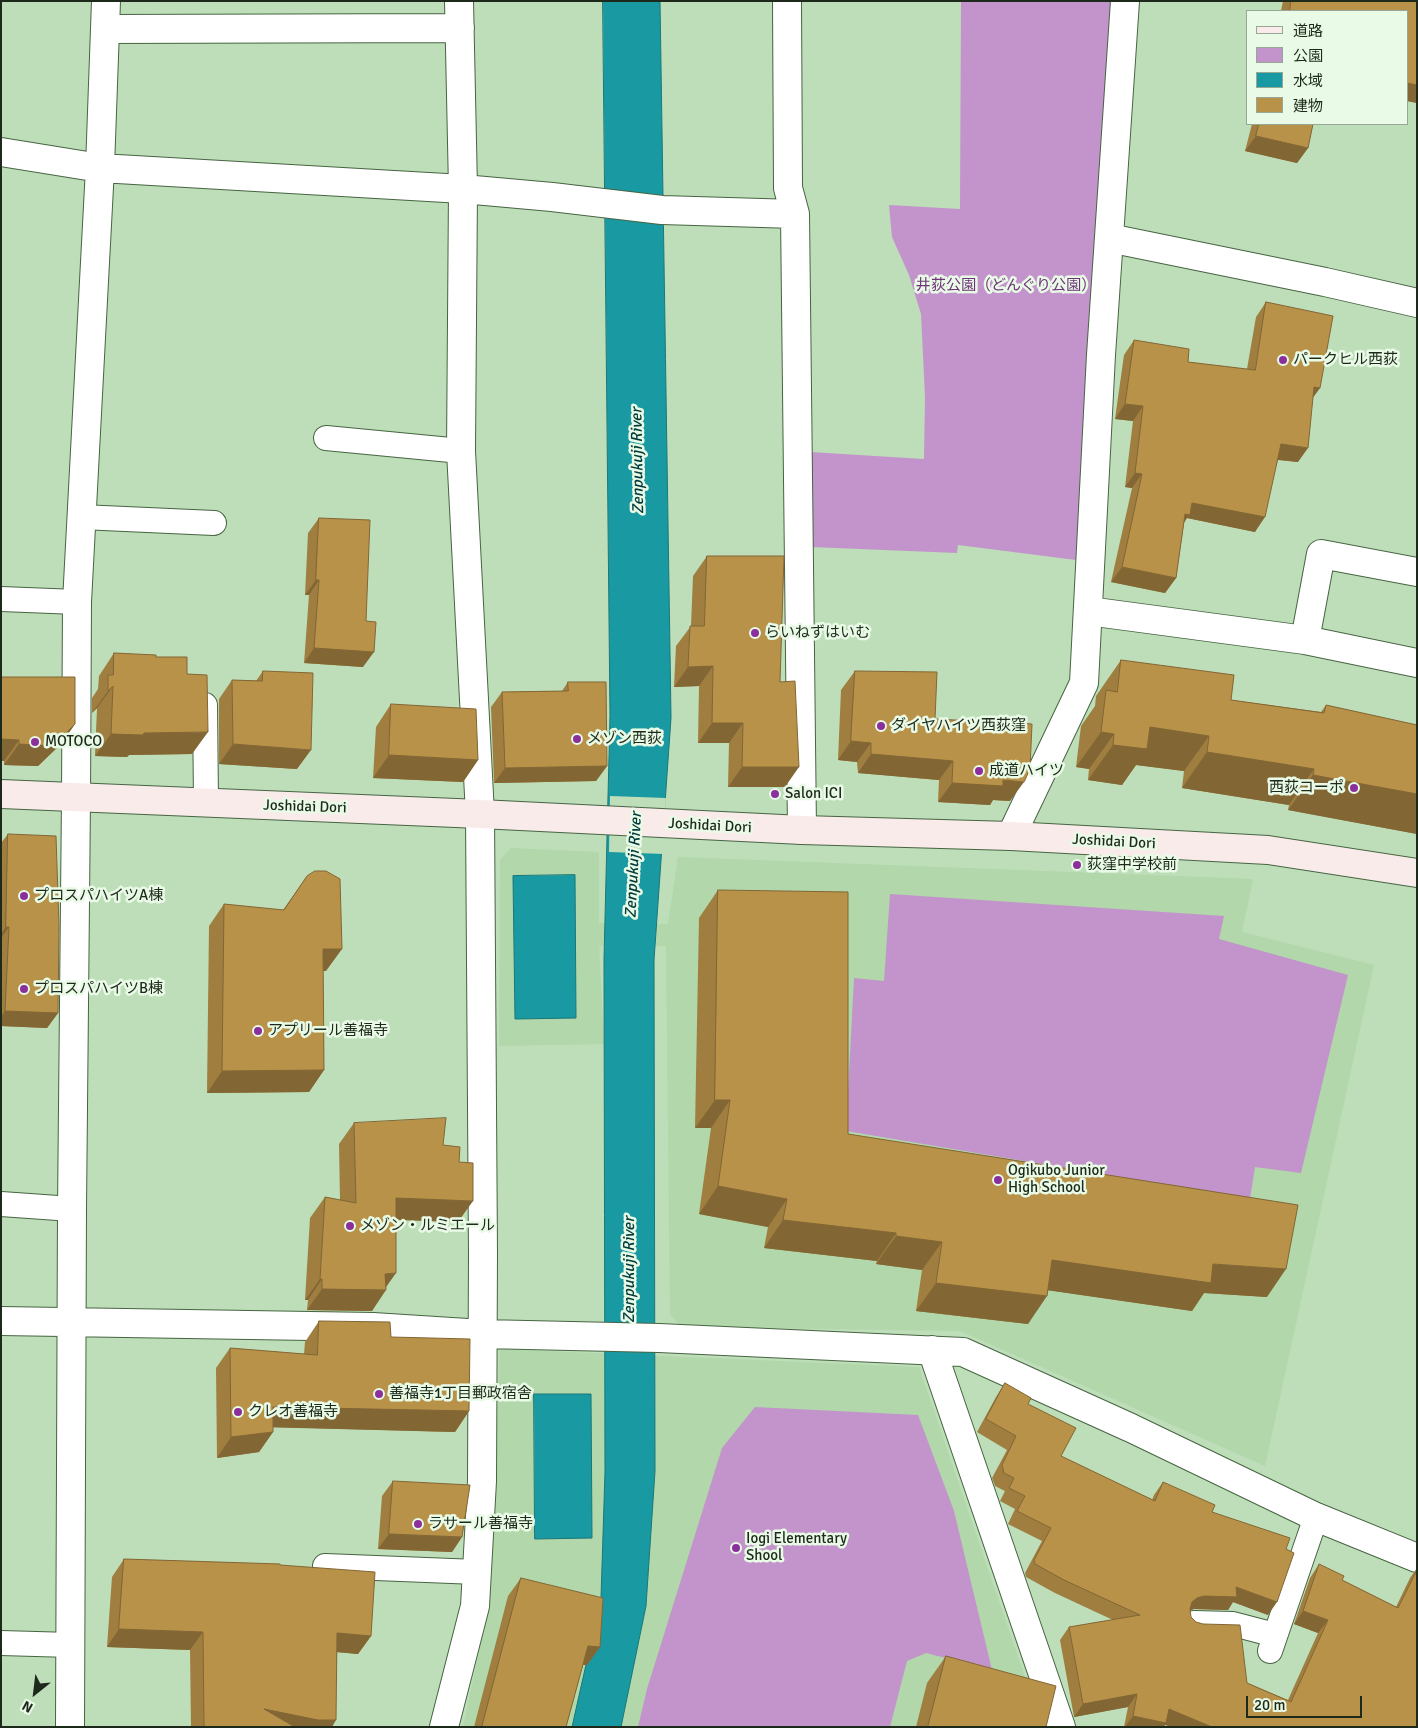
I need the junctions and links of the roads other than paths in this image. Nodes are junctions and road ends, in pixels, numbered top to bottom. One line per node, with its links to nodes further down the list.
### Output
1 (106, 1): 6 (street)
2 (459, 1): 5 (street)
3 (787, 1): 10 (street)
4 (1125, 1): 11 (street)
5 (460, 28): 6 (street); 9 (street)
6 (105, 29): 8 (street)
7 (1, 152): 8 (street)
8 (100, 168): 9 (street); 15 (street)
9 (463, 189): 10 (street); 14 (street)
10 (795, 214): 28 (street)
11 (1109, 238): 12 (street); 20 (street)
12 (1417, 303)
13 (326, 438): 14 (lane)
14 (461, 451): 27 (street)
15 (81, 518): 16 (lane); 19 (street)
16 (214, 523)
17 (1417, 572): 21 (street)
18 (1, 599): 19 (lane)
19 (77, 602): 25 (street)
20 (1088, 610): 21 (street); 29 (street)
21 (1305, 640): 22 (street)
22 (1417, 663)
23 (205, 682): 26 (lane)
24 (1, 794): 25 (main road, Joshidai Dori)
25 (76, 798): 26 (main road, Joshidai Dori); 32 (street)
26 (206, 803): 27 (main road, Joshidai Dori)
27 (480, 814): 28 (main road, Joshidai Dori); 35 (street)
28 (802, 830): 29 (main road, Joshidai Dori)
29 (1011, 836): 30 (main road, Joshidai Dori)
30 (1417, 873)
31 (1, 1204): 32 (lane)
32 (72, 1209): 34 (street)
33 (1, 1322): 34 (street)
34 (71, 1323): 35 (street); 43 (street)
35 (483, 1334): 36 (street); 40 (street)
36 (932, 1350): 37 (street); 46 (street)
37 (1316, 1517): 38 (street); 41 (lane)
38 (1417, 1558)
39 (325, 1566): 40 (lane)
40 (477, 1572): 45 (street)
41 (1194, 1623)
42 (1, 1642): 43 (lane)
43 (71, 1645): 44 (street)
44 (70, 1727)
45 (444, 1727)
46 (1061, 1727)

